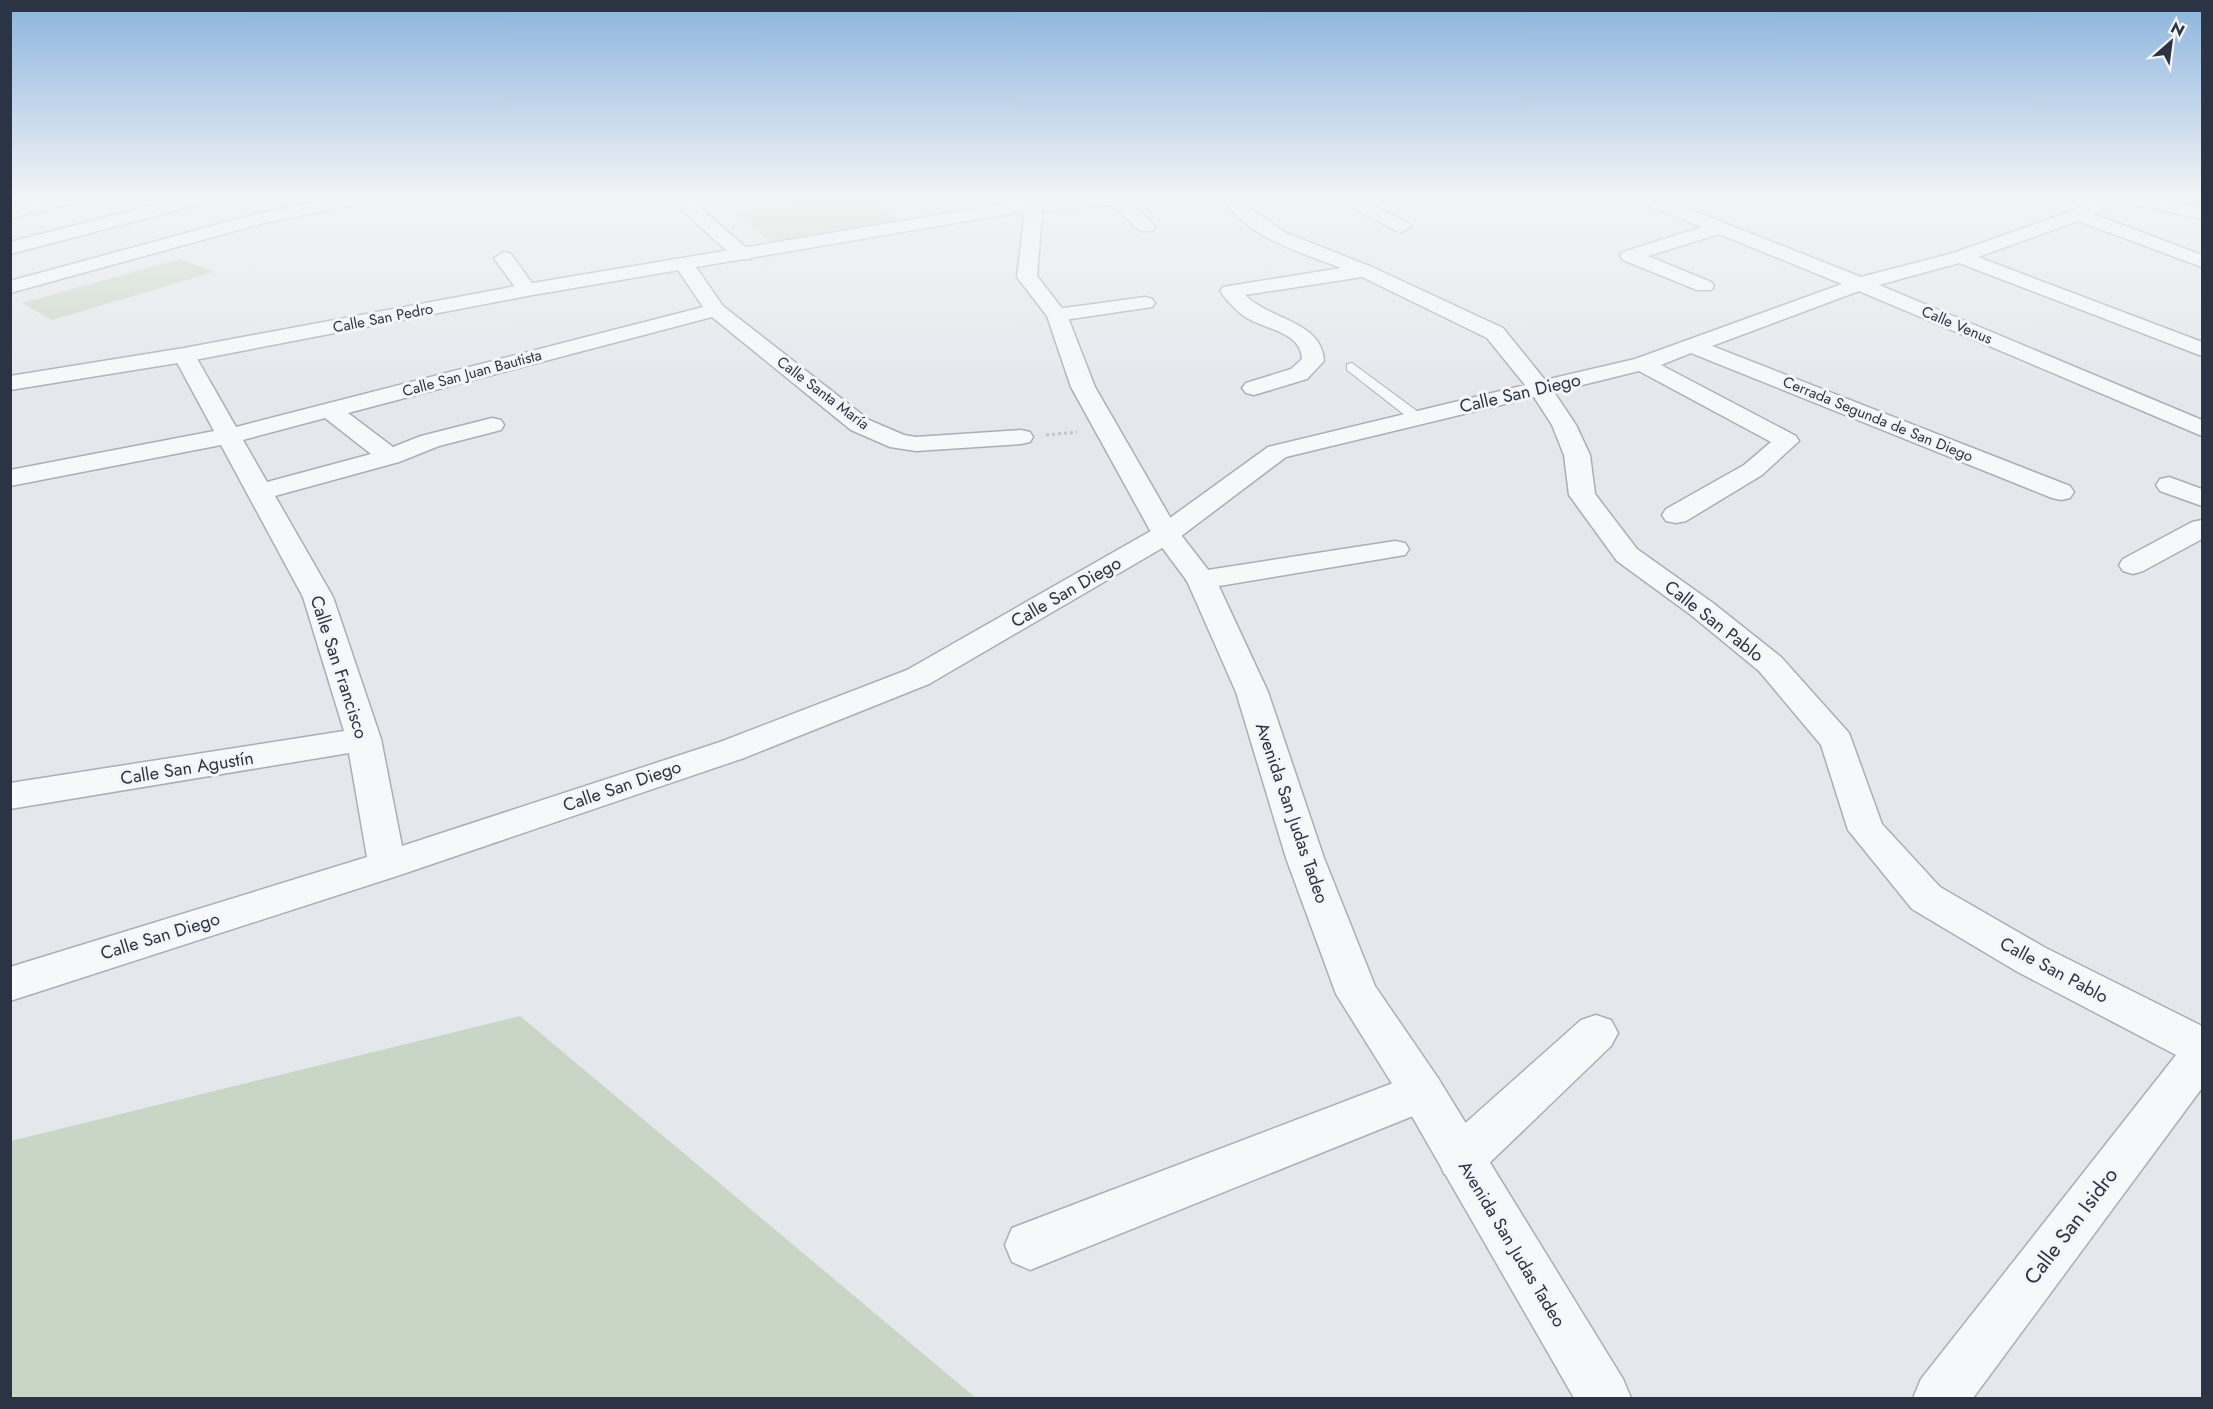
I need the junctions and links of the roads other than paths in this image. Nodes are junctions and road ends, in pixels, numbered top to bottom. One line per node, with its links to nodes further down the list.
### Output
1 (88, 263): 14 (street)
2 (507, 263): 15 (street)
3 (692, 263): 10 (street, Calle San Pedro)
4 (1027, 263): 18 (street, Avenida San Judas Tadeo)
5 (1344, 263): 11 (street, Calle San Pablo)
6 (1647, 263): 13 (street)
7 (1807, 263): 12 (street, Calle Venus)
8 (1939, 263): 12 (street, Calle San Diego)
9 (1975, 263): 20 (street)
10 (684, 264): 15 (street, Calle San Pedro); 17 (street, Calle Santa María)
11 (1365, 271): 25 (street); 26 (street, Calle San Pablo)
12 (1860, 284): 19 (street, Calle San Diego); 30 (street, Calle Venus)
13 (1704, 286)
14 (10, 287)
15 (527, 290): 21 (street, Calle San Pedro)
16 (1145, 303): 18 (street)
17 (716, 310): 27 (street, Calle San Juan Bautista); 32 (street, Calle Santa María)
18 (1057, 315): 41 (street, Avenida San Judas Tadeo)
19 (1695, 346): 22 (street, Calle San Diego); 37 (street, Cerrada Segunda de San Diego)
20 (2202, 349)
21 (184, 355): 24 (street, Calle San Pedro); 31 (street, Calle San Francisco)
22 (1642, 364): 26 (street, Calle San Diego); 39 (street)
23 (1352, 367): 28 (lane)
24 (10, 383)
25 (1254, 388)
26 (1540, 389): 28 (street, Calle San Diego); 50 (street, Calle San Pablo)
27 (329, 410): 31 (street, Calle San Juan Bautista); 33 (street)
28 (1416, 417): 41 (street, Calle San Diego)
29 (492, 425): 33 (street)
30 (2202, 429)
31 (229, 436): 34 (street, Calle San Juan Bautista); 36 (street, Calle San Francisco)
32 (1021, 436)
33 (390, 457): 36 (street)
34 (10, 478)
35 (2169, 485): 38 (street)
36 (258, 492): 45 (street, Calle San Francisco)
37 (2061, 492)
38 (2202, 498)
39 (1676, 515)
40 (2202, 528): 43 (street)
41 (1166, 534): 44 (street, Avenida San Judas Tadeo); 47 (street, Calle San Diego)
42 (1395, 549): 44 (street)
43 (2133, 565)
44 (1201, 580): 52 (street, Avenida San Judas Tadeo)
45 (364, 739): 46 (street, Calle San Agustín); 47 (street, Calle San Francisco)
46 (10, 796)
47 (387, 865): 48 (street, Calle San Diego)
48 (10, 984)
49 (1596, 1033): 53 (street)
50 (2202, 1047)
51 (2202, 1054): 56 (street, Calle San Isidro)
52 (1422, 1092): 53 (street, Avenida San Judas Tadeo); 54 (street)
53 (1461, 1158): 55 (street, Avenida San Judas Tadeo)
54 (1030, 1245)
55 (1604, 1398)
56 (1940, 1398)

